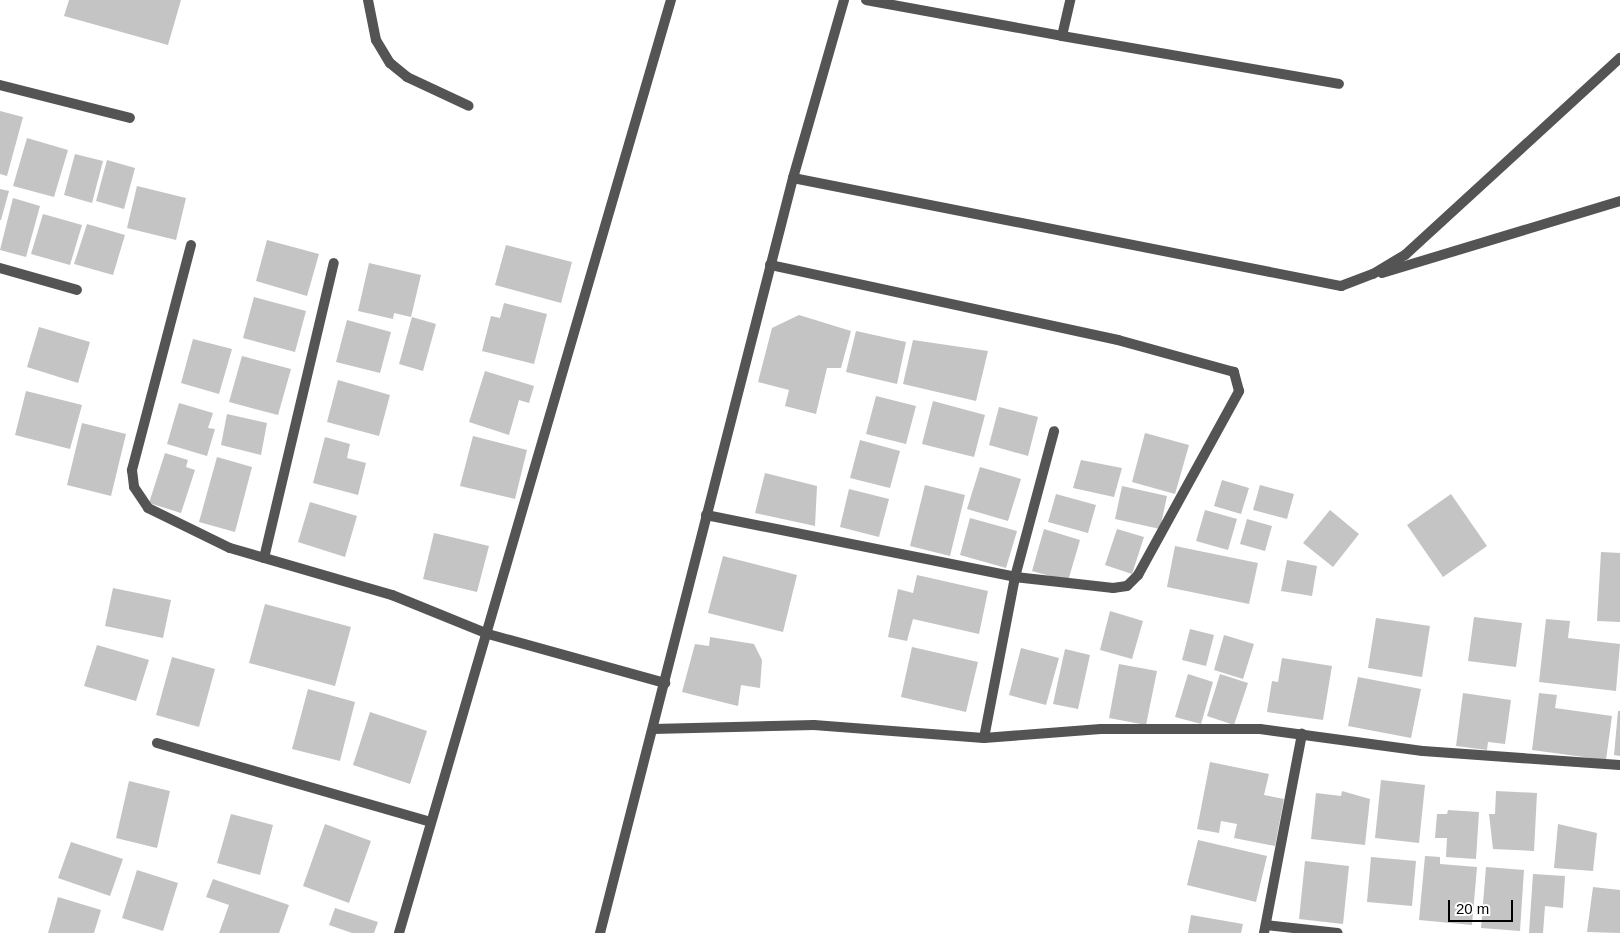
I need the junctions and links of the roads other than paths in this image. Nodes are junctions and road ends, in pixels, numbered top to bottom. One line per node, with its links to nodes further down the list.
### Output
1 (368, 0): 10 (street)
2 (671, 0): 24 (street)
3 (844, 0): 12 (street)
4 (866, 0): 6 (street)
5 (1070, 0): 6 (street)
6 (1062, 36): 8 (street)
7 (1620, 58): 18 (street)
8 (1339, 84)
9 (0, 85): 11 (street)
10 (469, 106)
11 (130, 118)
12 (793, 178): 16 (street); 18 (street)
13 (1620, 201): 18 (street)
14 (191, 245): 22 (street)
15 (334, 263): 22 (street)
16 (770, 265): 21 (street); 23 (street)
17 (0, 268): 19 (street)
18 (1341, 286)
19 (77, 290)
20 (1054, 431): 23 (street)
21 (706, 514): 23 (street); 25 (street)
22 (264, 558): 24 (street)
23 (1015, 577): 28 (street)
24 (488, 634): 25 (street); 31 (street)
25 (666, 683): 26 (street)
26 (653, 729): 28 (street); 34 (street)
27 (1302, 734): 28 (street); 30 (street); 32 (street)
28 (984, 738)
29 (157, 743): 31 (street)
30 (1620, 765)
31 (431, 822): 33 (street)
32 (1265, 929): 35 (street)
33 (399, 933)
34 (600, 933)
35 (1338, 933)

